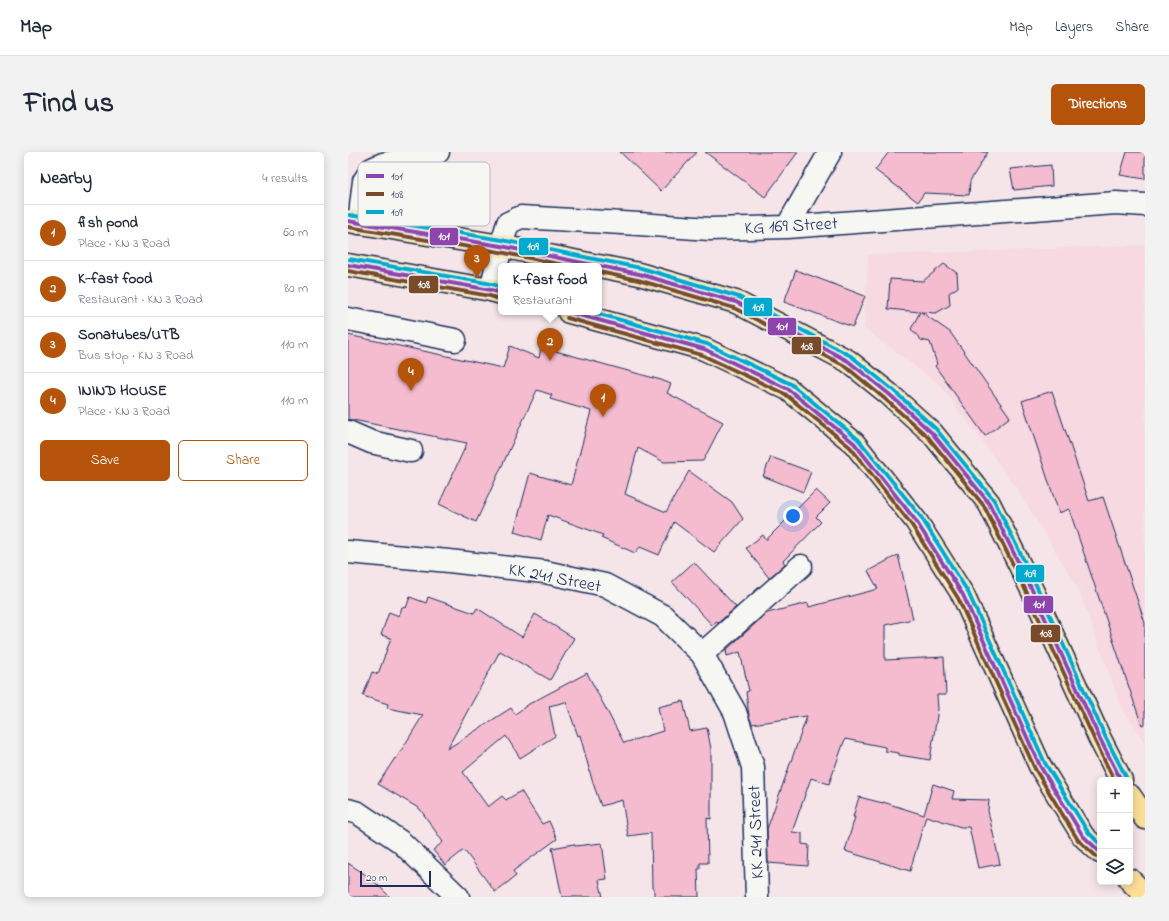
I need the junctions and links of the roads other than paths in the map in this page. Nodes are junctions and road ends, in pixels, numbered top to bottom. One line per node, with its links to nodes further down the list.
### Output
1 (438, 152): 3 (street)
2 (830, 152): 8 (street)
3 (392, 162)
4 (358, 203): 6 (street)
5 (1145, 205): 8 (street, KG 169 Street)
6 (353, 222)
7 (378, 226): 9 (highway)
8 (787, 226): 9 (street, KG 169 Street)
9 (501, 246): 10 (street, KG 169 Street); 11 (highway)
10 (499, 263)
11 (583, 263)
12 (348, 265): 15 (highway)
13 (602, 267): 24 (highway)
14 (498, 274): 15 (street, KG 169 Street)
15 (496, 292)
16 (581, 315): 28 (highway)
17 (348, 319): 18 (street)
18 (454, 340)
19 (348, 432): 20 (street)
20 (411, 452)
21 (348, 552): 23 (street, KK 241 Street)
22 (802, 566): 23 (street)
23 (702, 654): 32 (street, KK 241 Street)
24 (1119, 777)
25 (1133, 800): 27 (highway)
26 (348, 810): 31 (street)
27 (1145, 818)
28 (1097, 849)
29 (1133, 883): 30 (highway)
30 (1145, 895)
31 (458, 897)
32 (757, 897)

